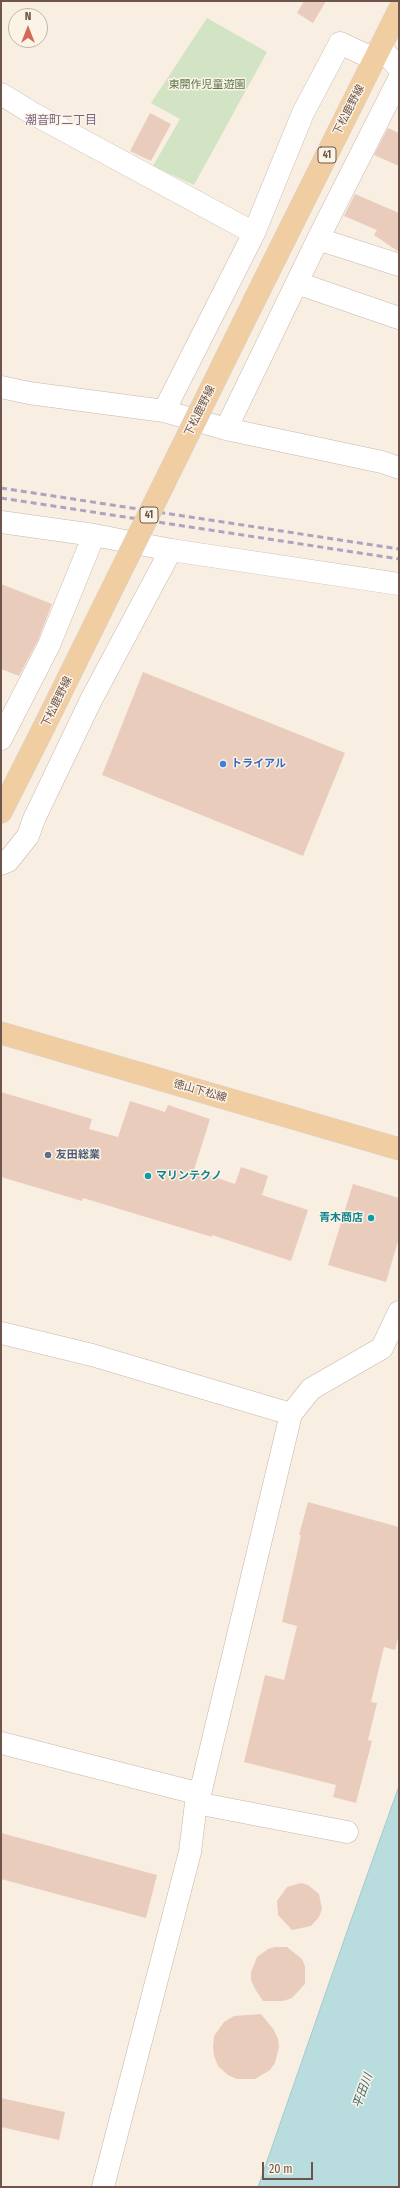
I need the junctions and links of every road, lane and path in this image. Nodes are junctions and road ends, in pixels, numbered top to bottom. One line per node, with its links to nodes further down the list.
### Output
1 (399, 10): 2 (main road, 下松鹿野線 / 41)
2 (377, 53): 3 (street); 6 (street); 20 (main road, 下松鹿野線 / 41, bridge)
3 (399, 68)
4 (399, 79): 7 (street)
5 (1, 94): 6 (street)
6 (254, 233): 12 (street)
7 (318, 239): 8 (street); 9 (street)
8 (399, 265)
9 (297, 283): 10 (street); 13 (street)
10 (399, 318)
11 (1, 387): 12 (street)
12 (164, 411): 13 (street)
13 (226, 429): 14 (street)
14 (399, 468)
15 (1, 522): 16 (street)
16 (94, 535): 17 (street); 19 (street)
17 (171, 550): 18 (street); 21 (street)
18 (399, 584)
19 (1, 739)
20 (1, 812)
21 (1, 864)
22 (1, 1033): 23 (main road, 徳山下松線)
23 (399, 1149)
24 (399, 1312): 26 (street)
25 (1, 1333): 26 (street)
26 (291, 1414): 28 (street)
27 (1, 1743): 28 (street)
28 (198, 1799): 29 (street); 30 (street)
29 (347, 1832)
30 (103, 2187)

